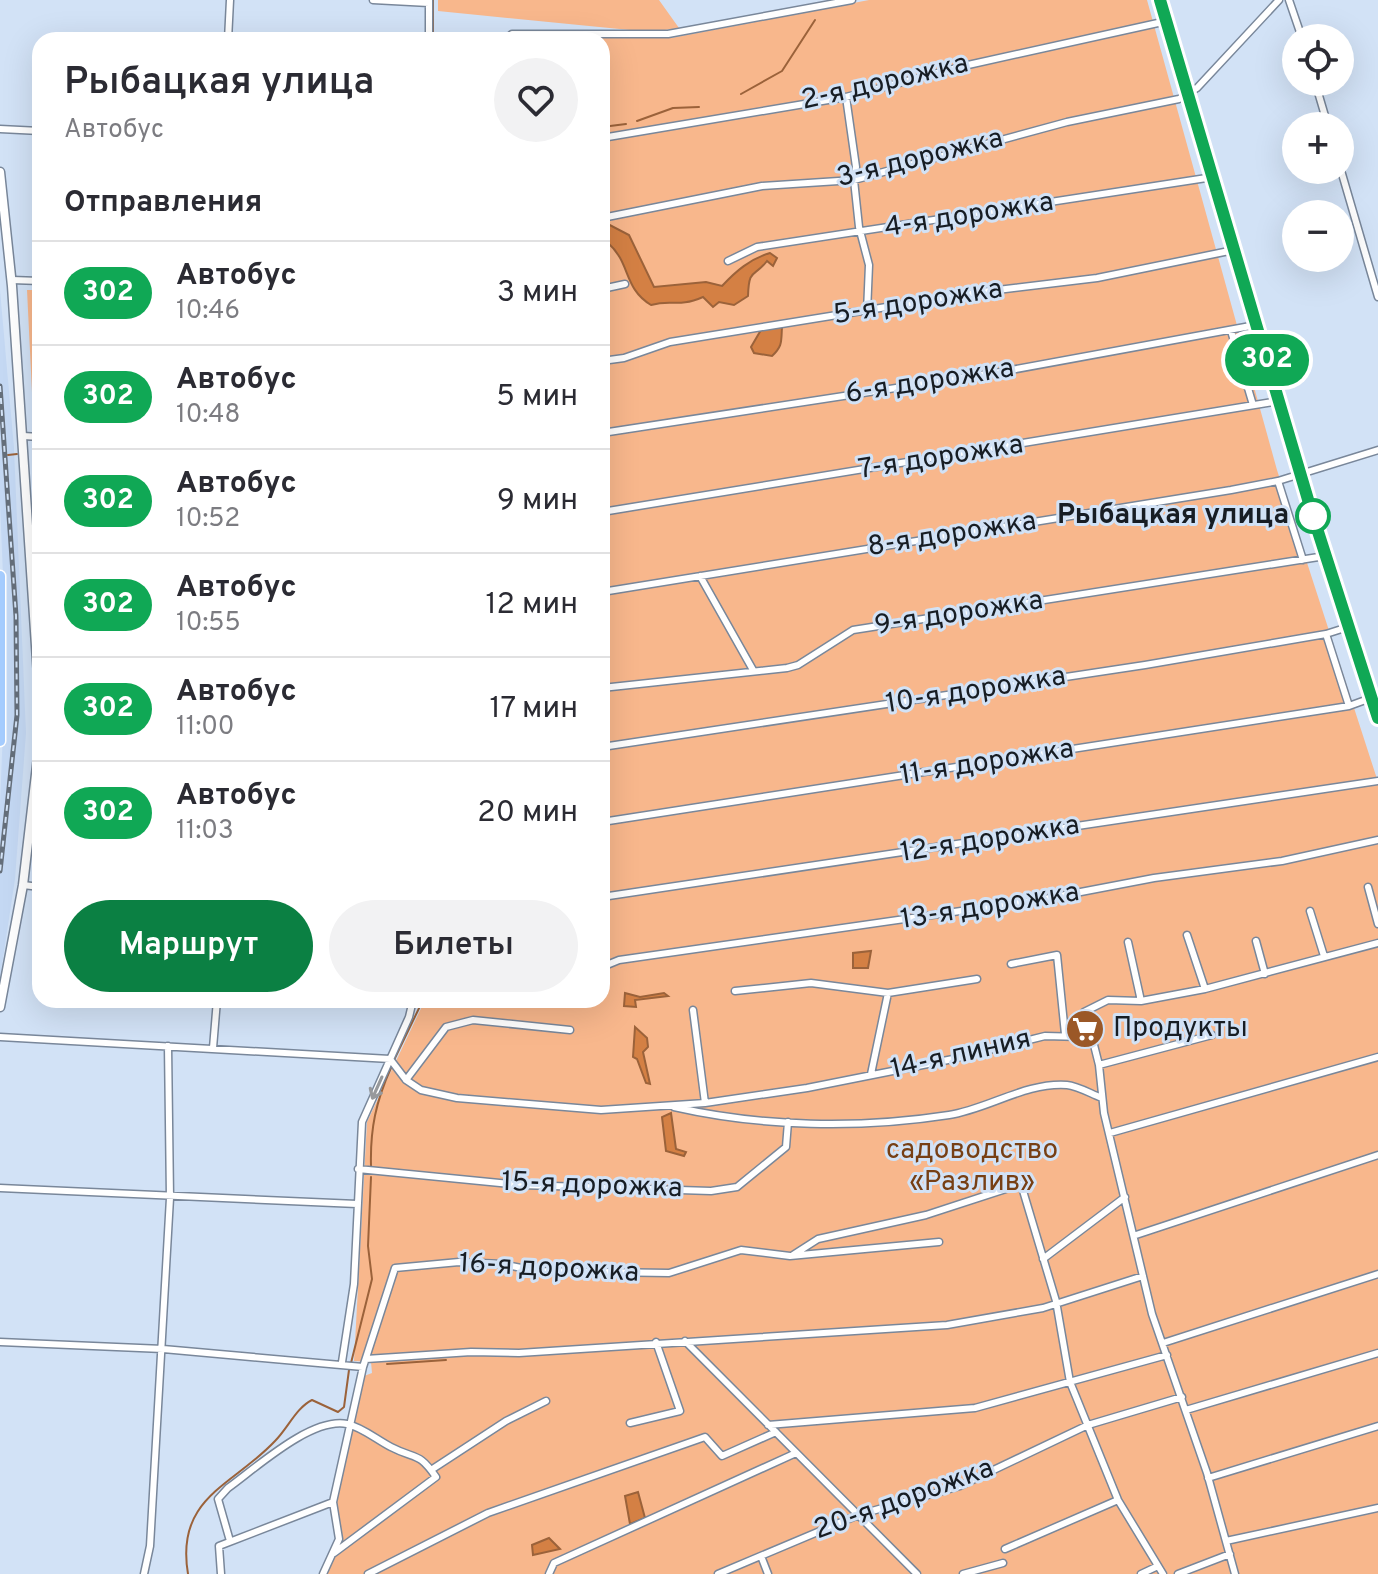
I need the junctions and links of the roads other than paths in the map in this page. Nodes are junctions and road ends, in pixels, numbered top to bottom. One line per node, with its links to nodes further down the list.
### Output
1 (230, 0): 10 (street)
2 (373, 0): 7 (street)
3 (852, 0): 12 (street)
4 (1160, 0): 8 (street)
5 (1279, 0): 13 (street)
6 (1289, 0): 9 (street)
7 (429, 2): 11 (street)
8 (1167, 21): 13 (street); 14 (street, 2-я дорожка)
9 (1297, 24)
10 (228, 32)
11 (429, 32)
12 (610, 34)
13 (1189, 95): 19 (street); 20 (street, 3-я дорожка)
14 (846, 97): 17 (street, 2-я дорожка); 20 (street)
15 (0, 129): 16 (street)
16 (32, 131)
17 (610, 137)
18 (0, 172): 26 (street)
19 (1213, 177): 23 (street, 4-я дорожка); 24 (street)
20 (854, 180): 22 (street, 3-я дорожка); 23 (street)
21 (1345, 184): 30 (street)
22 (610, 216)
23 (862, 234): 25 (street, 4-я дорожка); 31 (street)
24 (1234, 250): 31 (street, 5-я дорожка); 32 (street)
25 (728, 261)
26 (12, 280): 27 (street); 38 (street)
27 (32, 281)
28 (625, 284): 29 (street)
29 (610, 287)
30 (1378, 297)
31 (867, 312): 34 (street, 5-я дорожка)
32 (1256, 325): 33 (street, 6-я дорожка); 35 (street)
33 (1231, 331): 36 (street); 37 (street, 6-я дорожка)
34 (610, 360)
35 (1279, 401): 36 (street, 7-я дорожка); 41 (street)
36 (1253, 405): 43 (street, 7-я дорожка)
37 (610, 432)
38 (23, 436): 39 (street); 44 (street)
39 (32, 437)
40 (1378, 450): 41 (street)
41 (1300, 473): 42 (street, 8-я дорожка); 45 (street)
42 (1278, 481): 46 (street); 48 (street, 8-я дорожка)
43 (610, 511)
44 (32, 532)
45 (1325, 556): 46 (street, 9-я дорожка); 50 (street)
46 (1303, 560): 52 (street, 9-я дорожка)
47 (0, 576): 57 (highway)
48 (700, 576): 49 (street, 8-я дорожка); 52 (street)
49 (610, 591)
50 (1348, 627): 51 (street, 10-я дорожка); 54 (street)
51 (1326, 634): 55 (street); 58 (street, 10-я дорожка)
52 (753, 670): 53 (street, 9-я дорожка)
53 (610, 687)
54 (1371, 698): 55 (street, 11-я дорожка); 56 (street)
55 (1349, 706): 61 (street, 11-я дорожка)
56 (1378, 719)
57 (0, 741)
58 (610, 746)
59 (1378, 781): 66 (street, 12-я дорожка)
60 (32, 808): 63 (street)
61 (610, 821)
62 (1378, 840): 74 (street, 13-я дорожка)
63 (23, 885): 64 (street); 82 (street)
64 (32, 886)
65 (1368, 887): 68 (street)
66 (610, 896)
67 (1310, 911): 73 (street)
68 (1378, 924)
69 (1187, 935): 78 (street)
70 (1256, 941): 76 (street)
71 (1128, 942): 81 (street)
72 (1378, 943): 73 (street)
73 (1324, 956): 76 (street)
74 (610, 964)
75 (1011, 964): 87 (street)
76 (1265, 974): 78 (street)
77 (977, 979): 80 (street)
78 (1205, 989): 81 (street)
79 (735, 991): 80 (street)
80 (888, 993): 95 (street)
81 (1141, 1001): 87 (street)
82 (0, 1007)
83 (216, 1008): 91 (street)
84 (410, 1008): 93 (street)
85 (693, 1010): 98 (street)
86 (570, 1030): 96 (street)
87 (1068, 1034): 94 (street, 14-я линия); 95 (street, 14-я линия)
88 (1212, 1035): 94 (street)
89 (0, 1037): 90 (street)
90 (168, 1046): 91 (street); 106 (street)
91 (213, 1048): 93 (street)
92 (1378, 1057): 101 (street)
93 (390, 1059): 96 (street); 103 (street, one-way to 103)
94 (1099, 1065): 97 (street)
95 (871, 1074): 98 (street, 14-я линия)
96 (406, 1080): 99 (street, 14-я линия)
97 (1102, 1098): 100 (street); 101 (street)
98 (705, 1103): 99 (street, 14-я линия)
99 (667, 1106): 100 (street)
100 (788, 1122): 103 (street, 15-я дорожка)
101 (1110, 1133): 105 (street)
102 (1378, 1155): 108 (street)
103 (358, 1169): 107 (street)
104 (0, 1188): 106 (street)
105 (1125, 1197): 108 (street); 111 (street)
106 (170, 1198): 107 (street); 119 (street)
107 (357, 1204): 123 (street)
108 (1136, 1235): 113 (street)
109 (939, 1242): 110 (street, 16-я дорожка)
110 (790, 1256): 111 (street); 122 (street, 16-я дорожка)
111 (1043, 1259): 114 (street)
112 (1378, 1274): 118 (street)
113 (1143, 1276): 114 (street); 118 (street)
114 (1056, 1301): 115 (street); 125 (street)
115 (685, 1341): 117 (street); 131 (street)
116 (0, 1342): 119 (street)
117 (656, 1342): 122 (street); 129 (street)
118 (1163, 1343): 121 (street)
119 (163, 1349): 123 (street); 150 (street)
120 (1378, 1353): 128 (street)
121 (1167, 1355): 125 (street); 126 (street)
122 (366, 1359): 124 (street)
123 (344, 1363): 124 (street)
124 (359, 1366): 130 (street)
125 (1070, 1382): 131 (street); 132 (street)
126 (1182, 1397): 128 (street); 132 (street, 20-я дорожка)
127 (546, 1401): 136 (street)
128 (1186, 1410): 137 (street)
129 (630, 1423)
130 (351, 1424): 136 (street); 139 (street); 142 (street)
131 (768, 1425): 134 (street)
132 (1088, 1425): 138 (street); 141 (street, 20-я дорожка)
133 (1378, 1426): 137 (street)
134 (776, 1432): 135 (street); 153 (street)
135 (796, 1453): 141 (street); 154 (street)
136 (431, 1470): 145 (street)
137 (1208, 1478): 143 (street)
138 (1118, 1500): 144 (street); 149 (street)
139 (333, 1502): 142 (street); 145 (street)
140 (1378, 1508): 143 (street)
141 (858, 1515): 147 (street, 20-я дорожка); 157 (street)
142 (230, 1541): 151 (street)
143 (1226, 1541): 146 (street)
144 (1005, 1549)
145 (334, 1553): 152 (street)
146 (1230, 1554): 161 (street); 162 (street)
147 (761, 1556): 155 (street, 20-я дорожка); 156 (street)
148 (1003, 1563): 158 (street)
149 (1158, 1566): 159 (street); 160 (street)
150 (144, 1574)
151 (221, 1574)
152 (323, 1574)
153 (368, 1574)
154 (550, 1574)
155 (718, 1574)
156 (768, 1574)
157 (917, 1574)
158 (963, 1574)
159 (1141, 1574)
160 (1163, 1574)
161 (1178, 1574)
162 (1235, 1574)

